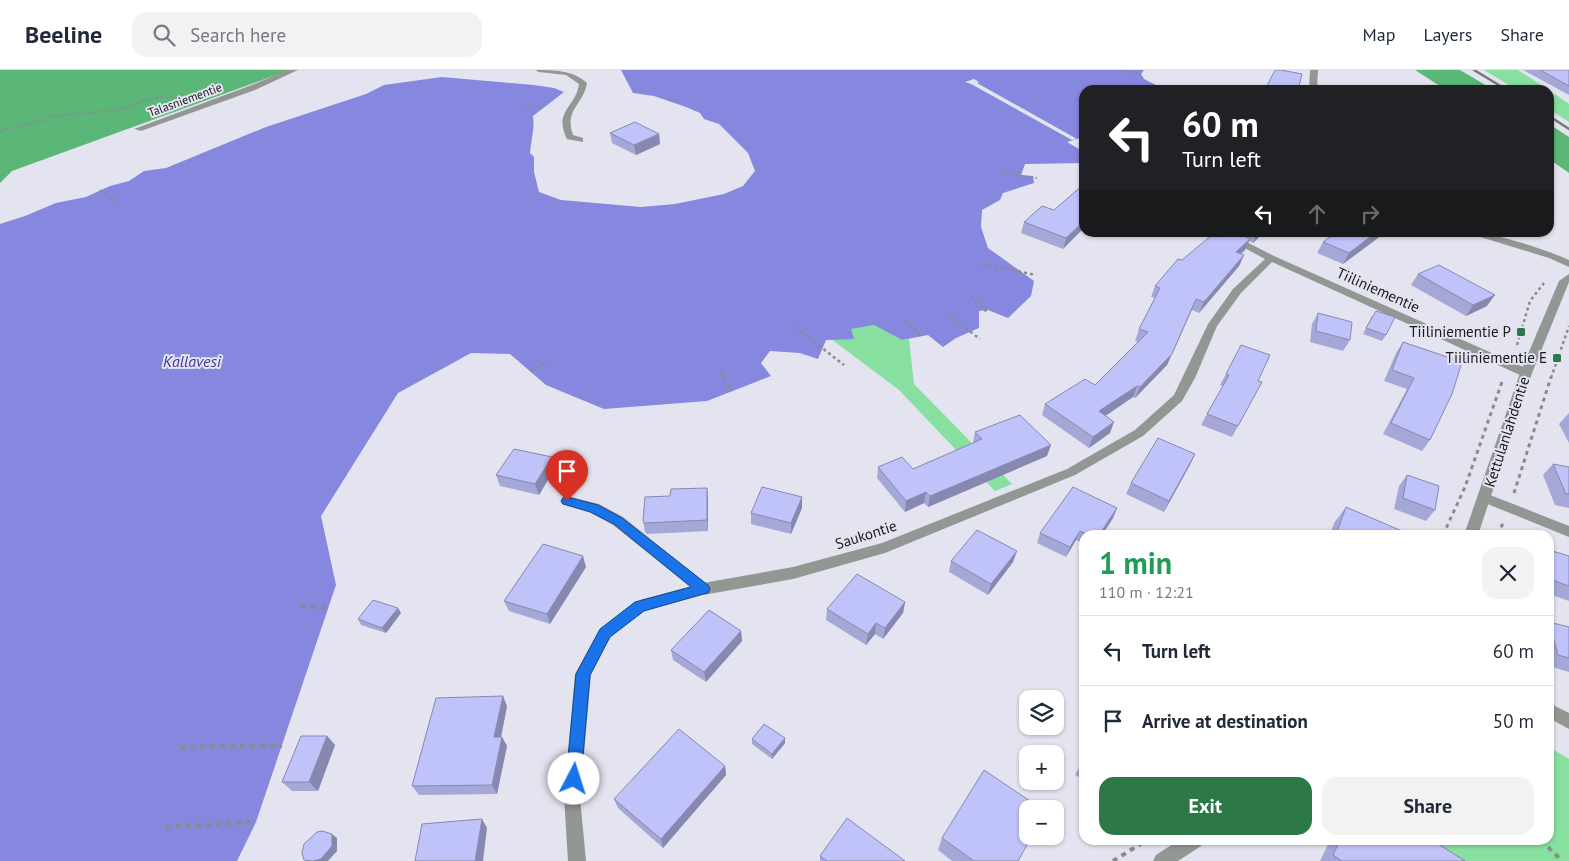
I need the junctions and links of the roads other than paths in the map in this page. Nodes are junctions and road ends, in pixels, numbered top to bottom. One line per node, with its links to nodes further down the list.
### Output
1 (294, 70): 5 (street, Talasniementie)
2 (539, 70): 6 (street)
3 (1314, 70): 4 (street)
4 (1312, 85)
5 (138, 129)
6 (580, 140)
7 (1229, 237): 9 (street, Tiiliniementie)
8 (1486, 237): 10 (street)
9 (1271, 258): 12 (street, Tiiliniementie); 17 (street, Saukontie)
10 (1569, 264)
11 (1569, 277): 12 (street, Kettulanlahdentie)
12 (1526, 373): 13 (street, Kettulanlahdentie)
13 (1485, 498): 15 (street, Kettulanlahdentie); 16 (street)
14 (567, 501): 17 (street)
15 (1473, 530)
16 (1569, 532)
17 (703, 589): 21 (street, Saukontie)
18 (1554, 713): 19 (street)
19 (1569, 722)
20 (1187, 845): 22 (street)
21 (578, 861)
22 (1162, 861)

